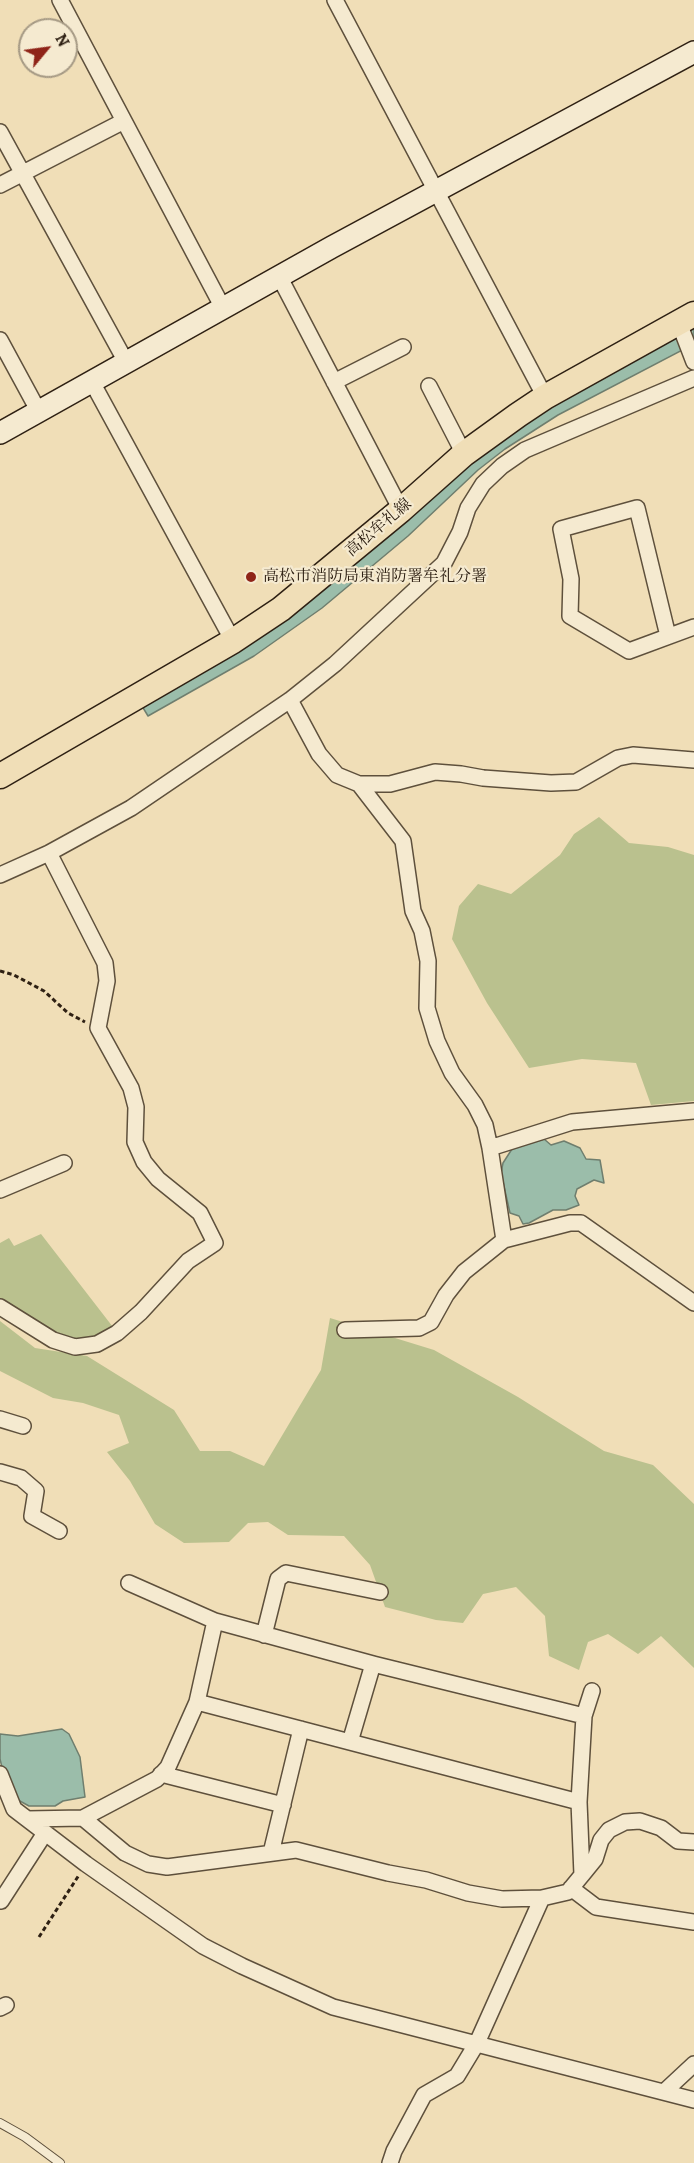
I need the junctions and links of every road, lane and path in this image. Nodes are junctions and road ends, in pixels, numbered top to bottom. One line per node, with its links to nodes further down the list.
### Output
1 (60, 0): 4 (street)
2 (335, 0): 8 (street)
3 (694, 52): 8 (street)
4 (124, 121): 6 (street); 10 (street)
5 (0, 132): 6 (street)
6 (22, 173): 7 (street); 14 (street)
7 (0, 185)
8 (436, 190): 9 (street); 20 (street)
9 (279, 276): 10 (street); 18 (street)
10 (223, 308): 14 (street)
11 (686, 318): 15 (street); 20 (main road, 高松牟礼線)
12 (0, 340): 21 (street)
13 (403, 347): 18 (street)
14 (126, 362): 17 (street)
15 (694, 362)
16 (694, 378): 28 (street)
17 (92, 382): 21 (street); 27 (street)
18 (334, 382): 24 (street)
19 (429, 386): 23 (street)
20 (545, 398): 23 (main road, 高松牟礼線)
21 (39, 412): 22 (street)
22 (0, 433)
23 (464, 454): 24 (main road, 高松牟礼線)
24 (401, 510): 27 (main road, 高松牟礼線)
25 (694, 627): 26 (street)
26 (668, 636): 26 (street)
27 (234, 641): 30 (main road, 高松牟礼線)
28 (290, 700): 31 (street); 32 (street)
29 (694, 760): 31 (street)
30 (0, 776)
31 (359, 784): 37 (street)
32 (49, 853): 33 (street); 35 (street)
33 (0, 875)
34 (0, 970): 35 (path)
35 (98, 1028): 42 (street)
36 (694, 1111): 37 (street)
37 (490, 1148): 40 (street)
38 (64, 1162): 39 (street)
39 (0, 1190)
40 (504, 1240): 41 (street); 43 (street)
41 (694, 1303)
42 (0, 1307)
43 (345, 1330)
44 (0, 1419): 45 (street)
45 (23, 1426)
46 (0, 1472): 47 (street)
47 (59, 1531)
48 (129, 1583): 50 (street)
49 (380, 1592): 51 (street)
50 (215, 1621): 51 (street); 54 (street)
51 (264, 1635): 52 (street)
52 (373, 1664): 55 (street); 57 (street)
53 (592, 1691): 55 (street)
54 (197, 1702): 56 (street); 59 (street)
55 (584, 1716): 60 (street)
56 (301, 1729): 57 (street); 61 (street)
57 (350, 1742): 60 (street)
58 (0, 1774): 63 (street)
59 (161, 1774): 61 (street); 62 (street)
60 (579, 1802): 68 (street)
61 (283, 1805): 66 (street)
62 (83, 1818): 63 (street); 66 (street)
63 (27, 1819): 64 (street)
64 (45, 1833): 67 (street); 71 (street)
65 (694, 1842): 68 (street)
66 (271, 1853): 70 (street)
67 (86, 1864): 73 (path); 74 (street)
68 (582, 1875): 69 (street)
69 (571, 1888): 70 (street); 72 (street)
70 (542, 1898): 74 (street)
71 (1, 1901)
72 (694, 1922)
73 (39, 1937)
74 (477, 2043): 76 (street); 80 (street)
75 (694, 2064): 76 (street)
76 (665, 2091): 77 (street)
77 (694, 2100)
78 (0, 2123): 79 (lane)
79 (60, 2163)
80 (390, 2163)

